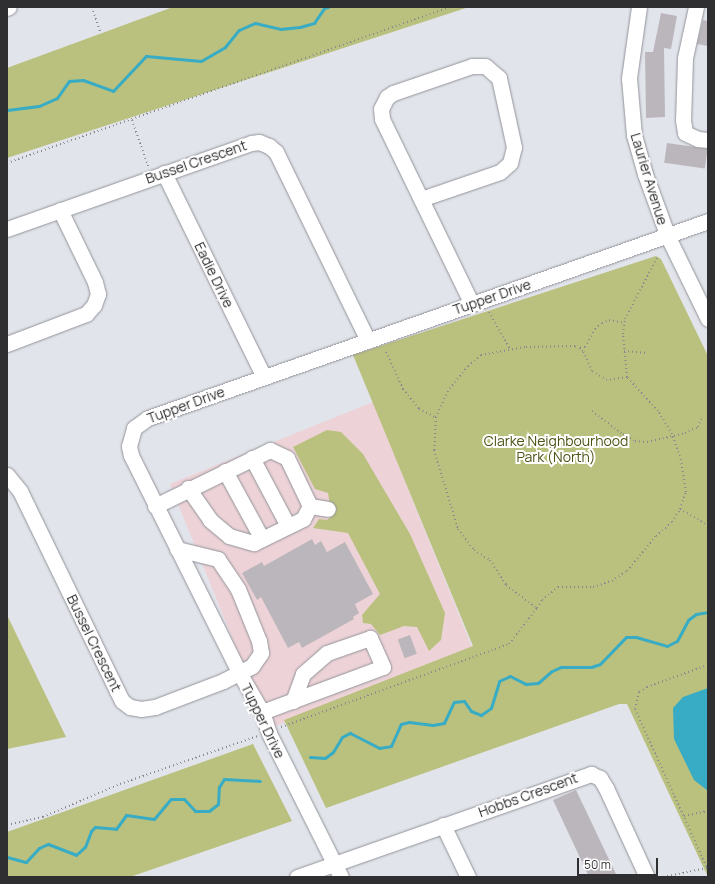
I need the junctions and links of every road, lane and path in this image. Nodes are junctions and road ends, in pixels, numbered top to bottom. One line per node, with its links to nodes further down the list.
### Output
1 (92, 7): 6 (path)
2 (450, 7): 7 (path)
3 (639, 7): 16 (street, Laurier Avenue)
4 (696, 7): 5 (street); 8 (street)
5 (708, 10)
6 (100, 32)
7 (132, 120): 9 (path); 10 (path)
8 (708, 140)
9 (7, 163)
10 (148, 167)
11 (164, 173): 13 (street, Bussel Crescent); 21 (street, Bussel Crescent); 28 (street, Eadie Drive)
12 (421, 200): 12 (street); 18 (street)
13 (60, 210): 15 (street, Bussel Crescent); 22 (street)
14 (708, 221): 16 (street, Tupper Drive)
15 (7, 229)
16 (668, 237): 18 (street, Tupper Drive); 19 (street, Laurier Avenue)
17 (658, 256): 20 (path)
18 (477, 302): 21 (street, Tupper Drive); 24 (path)
19 (708, 318)
20 (624, 323): 23 (path); 25 (path)
21 (368, 341): 28 (street, Tupper Drive)
22 (7, 344)
23 (580, 348): 24 (path); 29 (path)
24 (510, 349): 31 (path)
25 (624, 351): 27 (path); 29 (path)
26 (386, 352): 31 (path)
27 (647, 352)
28 (264, 377): 38 (street, Tupper Drive)
29 (627, 377): 33 (path)
30 (592, 411): 33 (path)
31 (436, 417): 46 (path)
32 (701, 419): 33 (path)
33 (673, 436): 41 (path)
34 (252, 458): 35 (street); 39 (street); 43 (street)
35 (225, 471): 37 (street); 44 (street)
36 (7, 475): 48 (street, Bussel Crescent)
37 (188, 488): 38 (street); 44 (street)
38 (156, 506): 45 (street, Tupper Drive)
39 (310, 506): 40 (street); 43 (street)
40 (328, 509)
41 (680, 509): 42 (path); 46 (path)
42 (708, 525)
43 (288, 526): 44 (street)
44 (262, 539)
45 (177, 549): 48 (street, Tupper Drive); 48 (street, Bussel Crescent)
46 (537, 608): 51 (path)
47 (708, 664): 53 (path)
48 (240, 674): 50 (street, Tupper Drive)
49 (293, 701): 49 (street); 50 (street)
50 (262, 712): 51 (street, Tupper Drive)
51 (269, 733): 54 (path); 56 (street, Tupper Drive)
52 (708, 811): 53 (path)
53 (684, 816): 57 (path)
54 (7, 825)
55 (443, 825): 56 (street, Hobbs Crescent); 60 (street); 61 (street, Hobbs Crescent)
56 (334, 863): 58 (street, Hobbs Crescent); 59 (street, Tupper Drive)
57 (707, 869): 62 (path)
58 (297, 877)
59 (341, 877)
60 (468, 877)
61 (647, 877)
62 (663, 877)

